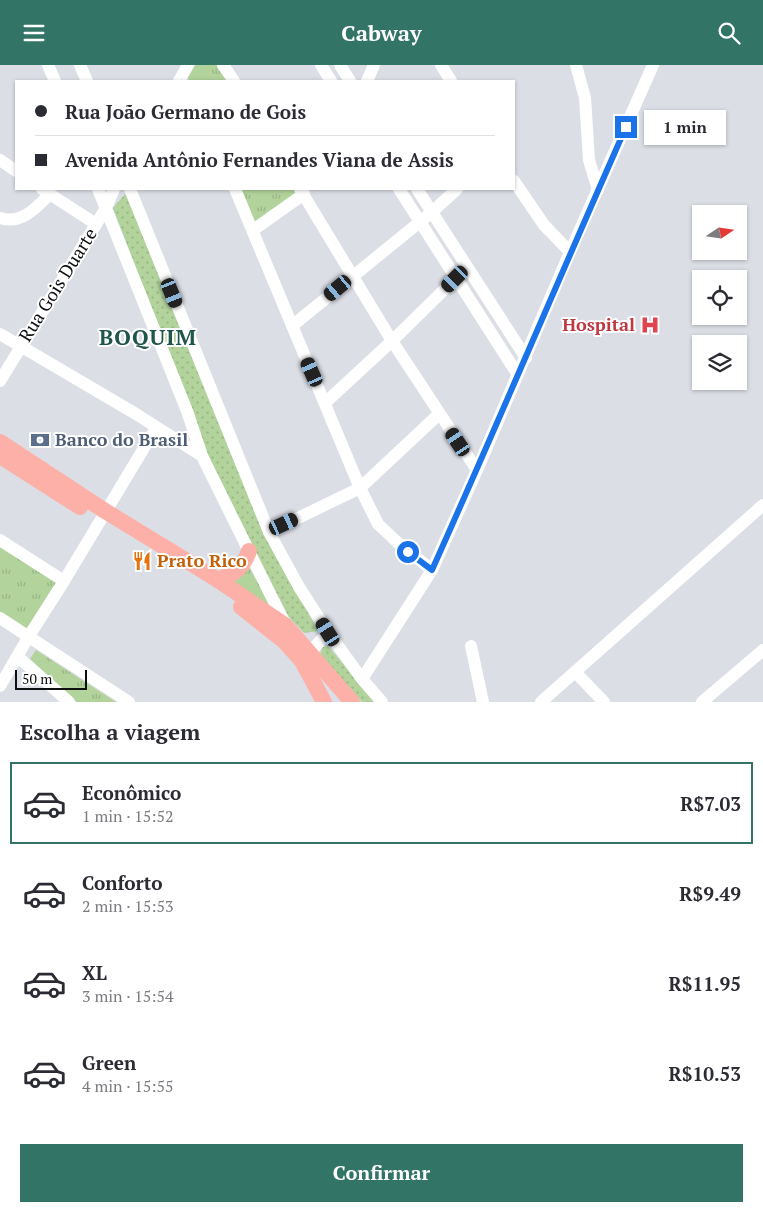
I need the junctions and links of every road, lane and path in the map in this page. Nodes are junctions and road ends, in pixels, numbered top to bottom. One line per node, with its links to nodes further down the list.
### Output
1 (48, 65): 10 (street)
2 (80, 65): 11 (street)
3 (224, 65): 12 (street)
4 (321, 65): 13 (street)
5 (340, 65): 14 (street)
6 (374, 65): 15 (street)
7 (441, 65): 16 (street)
8 (576, 65): 27 (street)
9 (653, 65): 27 (street)
10 (55, 80)
11 (87, 80)
12 (233, 80)
13 (330, 80)
14 (349, 80)
15 (367, 80)
16 (451, 80)
17 (0, 160): 18 (street)
18 (15, 170)
19 (515, 182): 36 (street)
20 (98, 190): 30 (street)
21 (114, 190): 30 (street, Rua Gois Duarte)
22 (130, 190): 56 (street)
23 (235, 190): 35 (street)
24 (400, 190): 33 (street)
25 (418, 190): 31 (street)
26 (456, 190): 31 (street)
27 (598, 190): 36 (street)
28 (302, 191): 35 (street); 37 (street)
29 (46, 192): 32 (street); 34 (street)
30 (106, 208): 34 (street, Rua Gois Duarte); 51 (street)
31 (432, 211): 33 (street); 43 (street)
32 (0, 218)
33 (419, 222): 37 (street); 38 (street)
34 (96, 224): 42 (street, Rua Gois Duarte)
35 (253, 230): 39 (street)
36 (570, 252): 43 (street)
37 (353, 275): 39 (street); 41 (street)
38 (455, 279): 41 (street); 44 (street)
39 (292, 326): 46 (street)
40 (0, 334): 42 (street)
41 (392, 341): 46 (street); 47 (street)
42 (21, 346): 45 (street, Rua Gois Duarte); 48 (street)
43 (526, 358): 44 (street)
44 (518, 375): 52 (street)
45 (0, 381)
46 (326, 402): 53 (street)
47 (439, 414): 52 (street); 53 (street)
48 (156, 427): 51 (street); 55 (street)
49 (0, 441): 55 (main road)
50 (0, 456): 55 (main road)
51 (202, 456): 58 (street)
52 (477, 470): 59 (street)
53 (360, 488): 56 (street); 59 (street)
54 (763, 505): 70 (street)
55 (103, 515): 60 (main road); 61 (street); 69 (main road)
56 (269, 532): 64 (street)
57 (0, 540): 61 (street)
58 (249, 551): 60 (main road); 63 (street)
59 (432, 570): 71 (street)
60 (218, 580): 63 (main road)
61 (64, 581): 65 (street)
62 (0, 618): 65 (street)
63 (286, 626): 69 (main road)
64 (328, 632): 69 (street); 71 (street)
65 (29, 636): 68 (street); 74 (street)
66 (470, 647): 78 (street)
67 (763, 650): 81 (street)
68 (18, 657): 72 (street); 73 (street)
69 (306, 657): 75 (main road); 76 (main road)
70 (575, 672): 79 (street); 80 (street)
71 (362, 679): 77 (street)
72 (0, 687)
73 (69, 702)
74 (130, 702)
75 (324, 702)
76 (352, 702)
77 (382, 702)
78 (483, 702)
79 (541, 702)
80 (604, 702)
81 (702, 702)

